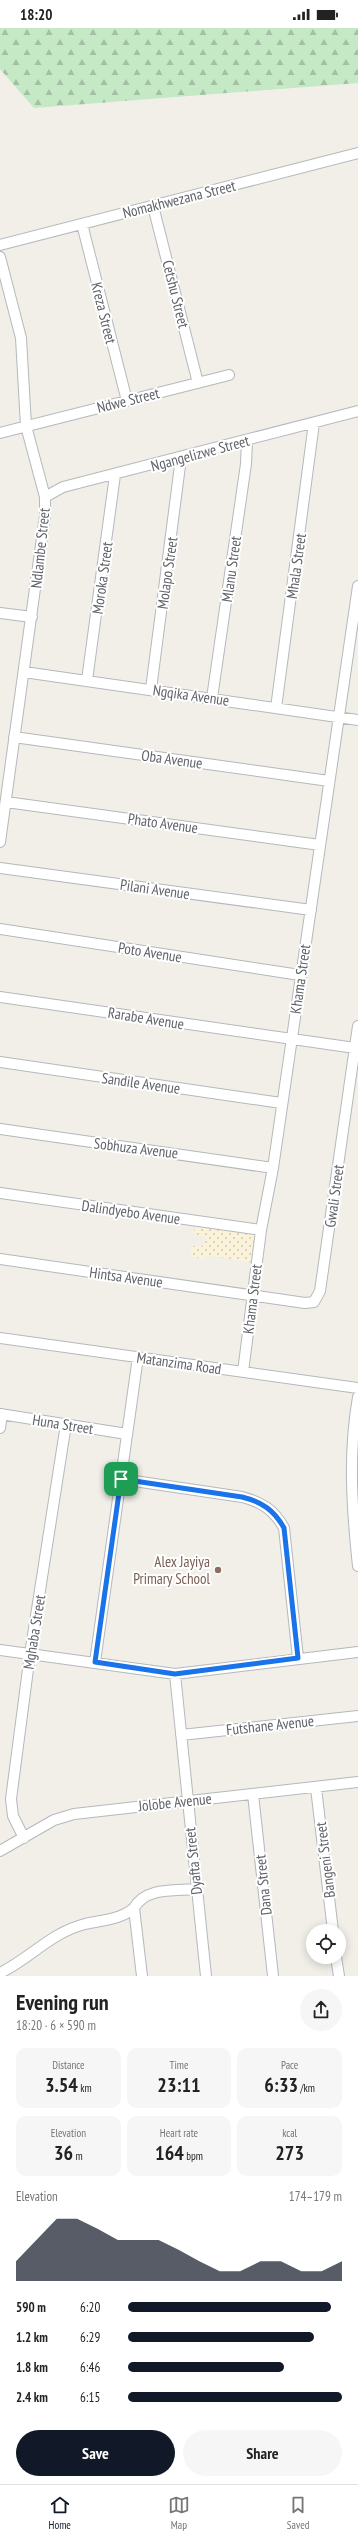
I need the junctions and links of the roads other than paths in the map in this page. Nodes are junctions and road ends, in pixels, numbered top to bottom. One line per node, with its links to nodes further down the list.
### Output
1 (358, 153): 2 (street, Nomakhwezana Street)
2 (153, 206): 3 (street, Nomakhwezana Street); 7 (street, Cetshu Street)
3 (82, 224): 4 (street, Nomakhwezana Street); 8 (street, Kreza Street)
4 (0, 245)
5 (0, 257): 11 (street, Ndlambe Street)
6 (229, 375): 7 (street, Ndwe Street)
7 (198, 383): 8 (street, Ndwe Street)
8 (127, 401): 11 (street, Ndwe Street)
9 (358, 411): 10 (street, Ngangelizwe Street)
10 (314, 423): 13 (street, Ngangelizwe Street); 24 (street, Mhala Street)
11 (26, 426): 12 (street, Ndwe Street); 16 (street, Ndlambe Street)
12 (0, 433)
13 (247, 440): 14 (street, Ngangelizwe Street); 23 (street, Mlanu Street)
14 (182, 458): 15 (street, Ngangelizwe Street); 22 (street, Molapo Street)
15 (115, 475): 16 (street, Ngangelizwe Street); 21 (street, Moroka Street)
16 (44, 497): 19 (street, Ndlambe Street)
17 (358, 586): 25 (street, Khama Street)
18 (0, 613): 19 (street)
19 (32, 617): 20 (street, Ndlambe Street)
20 (24, 672): 21 (street, Ngqika Avenue); 27 (street, Ndlambe Street)
21 (88, 680): 22 (street, Ngqika Avenue)
22 (151, 689): 23 (street, Ngqika Avenue)
23 (212, 698): 24 (street, Ngqika Avenue)
24 (276, 708): 25 (street, Ngqika Avenue)
25 (338, 718): 26 (street, Ngqika Avenue); 28 (street, Khama Street)
26 (358, 720)
27 (14, 736): 28 (street, Oba Avenue); 29 (street, Ndlambe Street)
28 (329, 781): 31 (street, Khama Street)
29 (6, 802): 30 (street, Ndlambe Street); 31 (street, Phato Avenue)
30 (0, 842)
31 (320, 845): 33 (street, Khama Street)
32 (0, 868): 33 (street, Pilani Avenue)
33 (311, 910): 35 (street, Khama Street)
34 (0, 929): 35 (street, Poto Avenue)
35 (300, 975): 38 (street, Khama Street)
36 (0, 997): 38 (street, Rarabe Avenue)
37 (358, 1026): 39 (street, Gwali Street)
38 (291, 1040): 39 (street, Rarabe Avenue); 41 (street, Khama Street)
39 (355, 1048): 47 (street, Gwali Street)
40 (0, 1062): 41 (street, Sandile Avenue)
41 (282, 1103): 43 (street, Khama Street)
42 (0, 1129): 43 (street, Sobhuza Avenue)
43 (273, 1168): 45 (street, Khama Street)
44 (0, 1193): 45 (street, Dalindyebo Avenue)
45 (261, 1230): 47 (street, Khama Street)
46 (0, 1258): 47 (street, Hintsa Avenue)
47 (252, 1295): 50 (street, Khama Street)
48 (0, 1338): 49 (street, Matanzima Road)
49 (138, 1357): 50 (street, Matanzima Road); 56 (street)
50 (243, 1372): 51 (street, Matanzima Road)
51 (358, 1388)
52 (358, 1397): 58 (street)
53 (1, 1414): 54 (street, Huna Street); 55 (street)
54 (66, 1424): 56 (street, Huna Street); 62 (street, Mghaba Street)
55 (0, 1428)
56 (127, 1434): 57 (street)
57 (121, 1479): 63 (street); 64 (street)
58 (357, 1551): 59 (street)
59 (358, 1566)
60 (0, 1650): 62 (street)
61 (358, 1652): 63 (street)
62 (30, 1654): 64 (street); 72 (street, Mghaba Street)
63 (298, 1658): 65 (street)
64 (95, 1662): 65 (street)
65 (175, 1674): 67 (street, Dyafta Street)
66 (358, 1716): 67 (street, Futshane Avenue)
67 (181, 1735): 71 (street, Dyafta Street)
68 (358, 1782): 69 (street, Jolobe Avenue)
69 (316, 1788): 70 (street, Jolobe Avenue); 76 (street, Bangeni Street)
70 (253, 1794): 71 (street, Jolobe Avenue); 81 (street, Dana Street)
71 (187, 1800): 72 (street, Jolobe Avenue); 74 (street, Dyafta Street)
72 (24, 1838): 73 (street, Jolobe Avenue)
73 (0, 1851)
74 (196, 1889): 75 (street); 80 (street, Dyafta Street)
75 (134, 1908): 78 (street); 79 (street)
76 (332, 1924)
77 (337, 1964): 82 (street)
78 (0, 1973)
79 (142, 1976)
80 (206, 1976)
81 (273, 1976)
82 (339, 1976)

